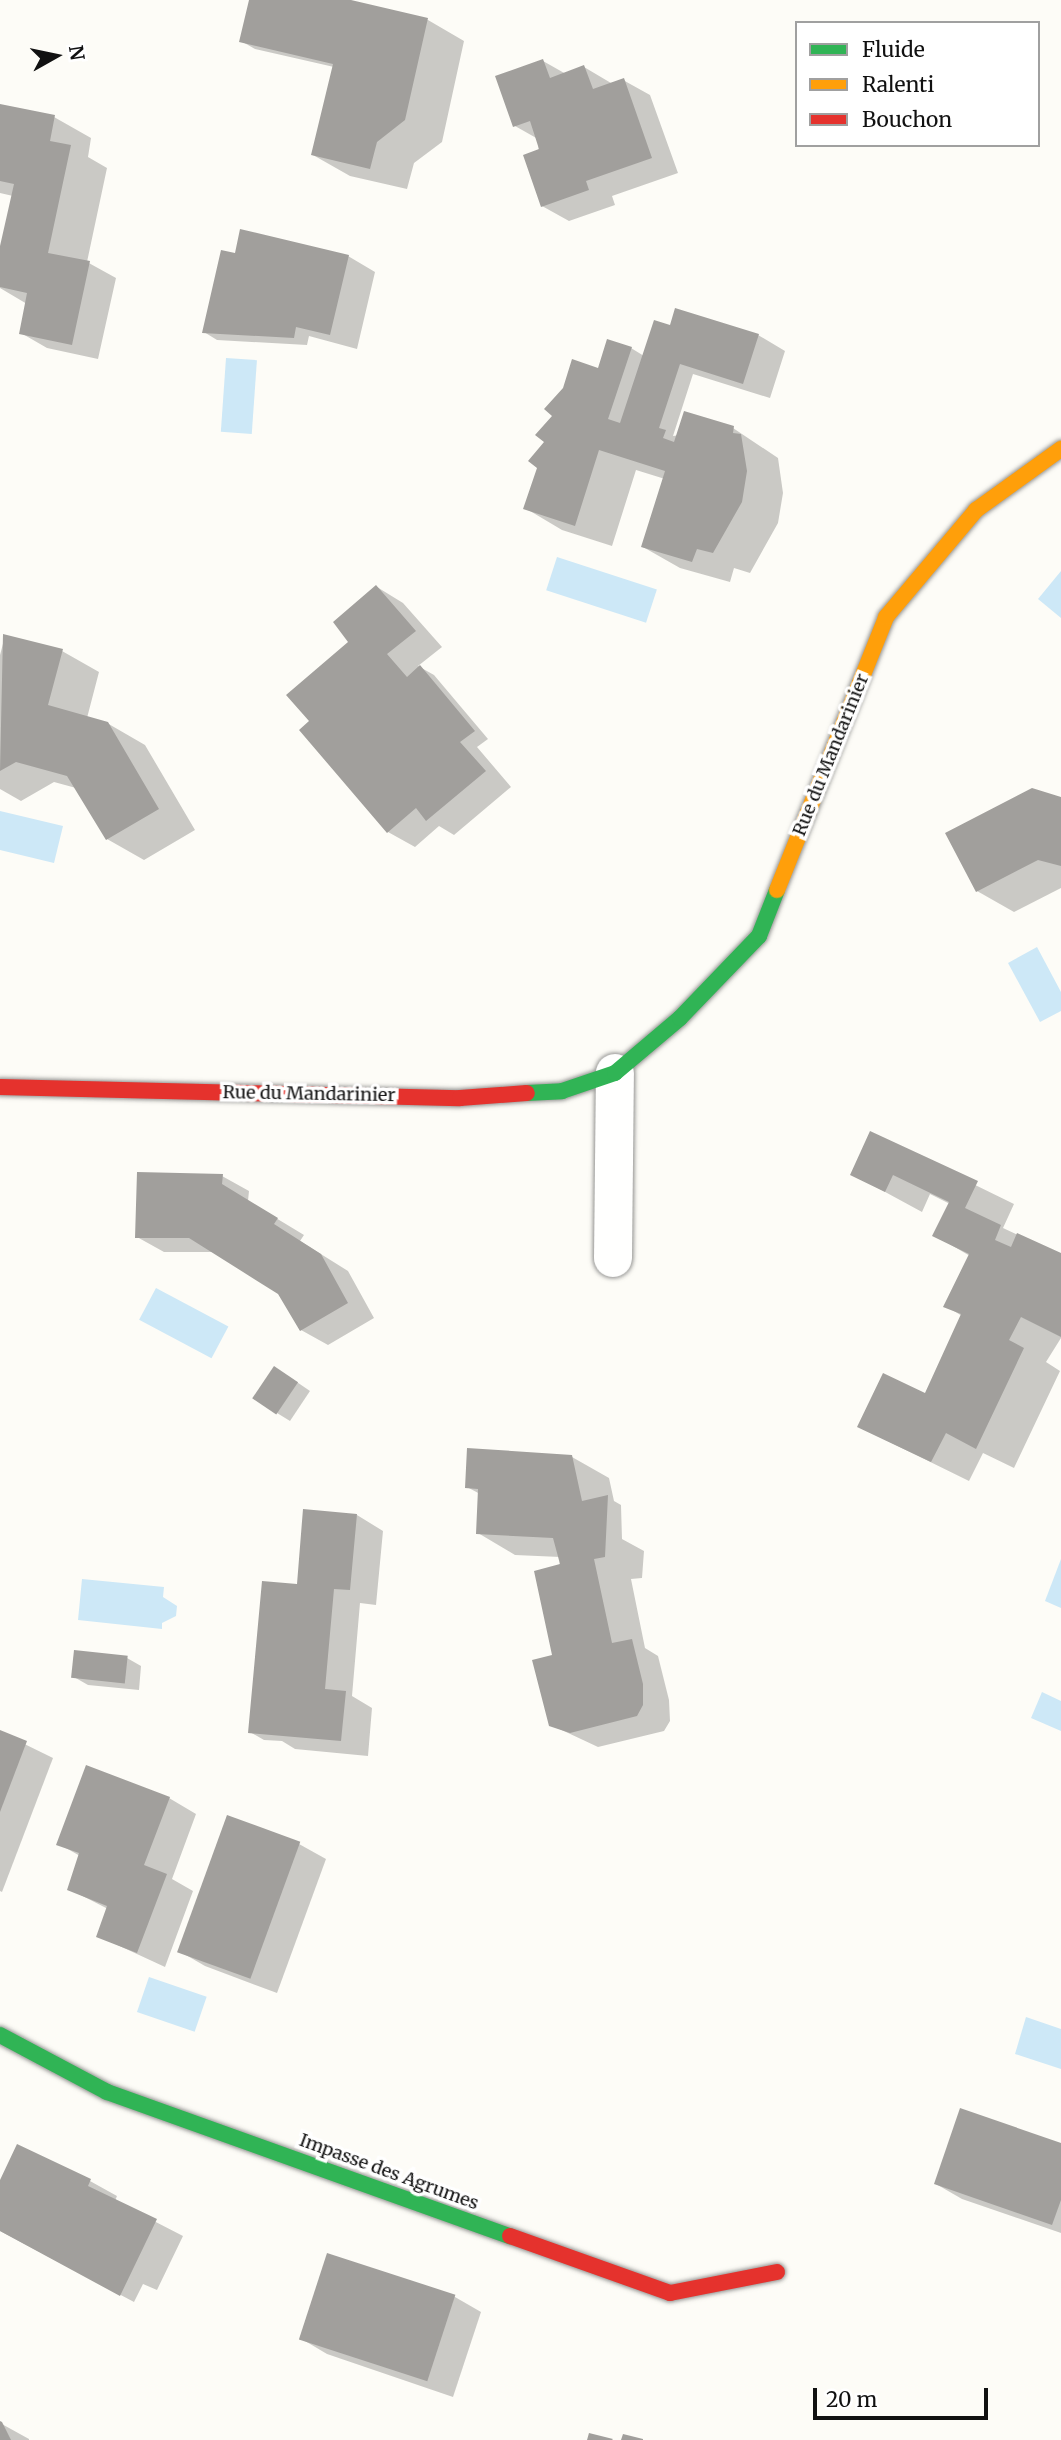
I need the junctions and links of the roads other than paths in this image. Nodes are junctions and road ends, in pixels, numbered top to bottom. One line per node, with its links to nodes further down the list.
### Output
1 (1061, 449): 2 (street, Rue du Mandarinier)
2 (615, 1073): 3 (street, Rue du Mandarinier); 4 (street)
3 (0, 1087)
4 (613, 1258)
5 (0, 2035): 6 (street, Impasse des Agrumes)
6 (777, 2272)

